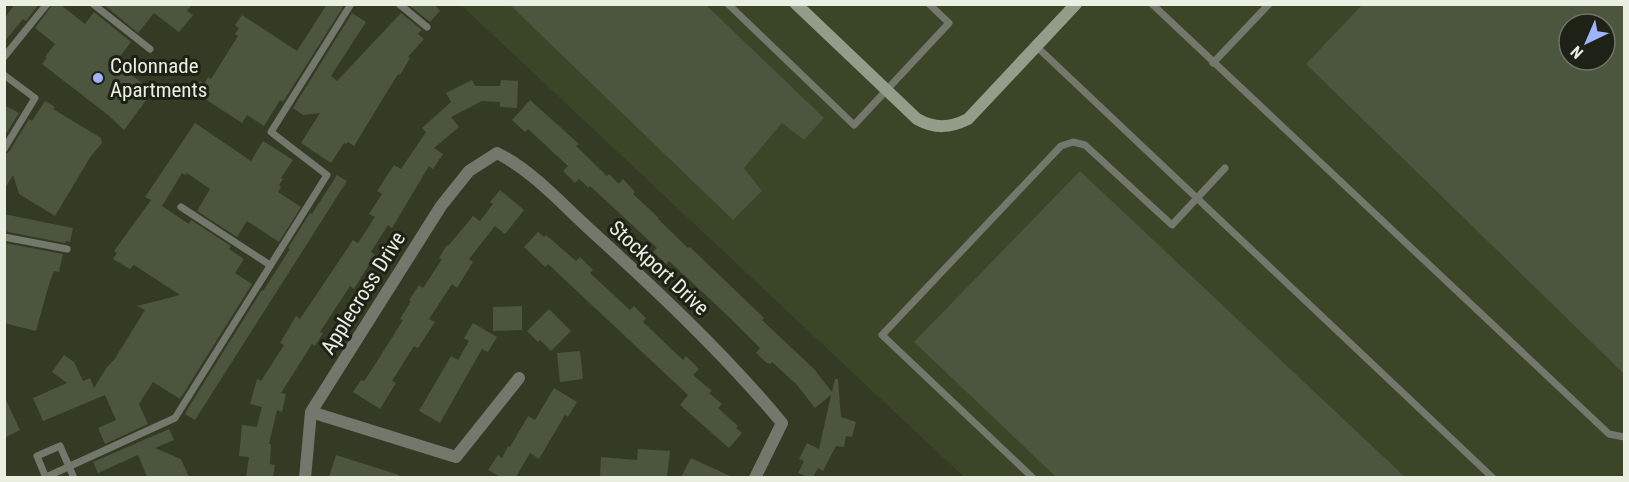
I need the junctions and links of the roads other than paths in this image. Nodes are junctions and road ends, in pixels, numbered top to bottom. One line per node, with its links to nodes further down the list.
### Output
1 (47, 4): 14 (lane)
2 (93, 4): 13 (lane)
3 (351, 4): 25 (lane)
4 (399, 4): 11 (lane)
5 (728, 4): 17 (lane)
6 (796, 4): 17 (street)
7 (929, 4): 17 (lane)
8 (1076, 4): 12 (street)
9 (1152, 4): 15 (lane)
10 (1269, 4): 15 (lane)
11 (427, 27)
12 (1036, 46): 17 (street); 21 (lane)
13 (150, 49)
14 (4, 57)
15 (1213, 63): 28 (lane)
16 (4, 75): 18 (lane)
17 (886, 89)
18 (4, 149)
19 (497, 153): 27 (street, Applecross Drive); 33 (street, Stockport Drive)
20 (1225, 168): 21 (lane)
21 (1196, 199): 34 (lane); 35 (lane)
22 (181, 207): 25 (lane)
23 (4, 237): 24 (lane)
24 (66, 249)
25 (270, 265): 29 (lane)
26 (519, 378): 27 (street)
27 (311, 412): 32 (street, Applecross Drive)
28 (1624, 437)
29 (69, 466): 30 (lane); 30 (lane); 31 (lane)
30 (45, 477)
31 (74, 477)
32 (305, 477)
33 (755, 477)
34 (1033, 477)
35 (1493, 477)

